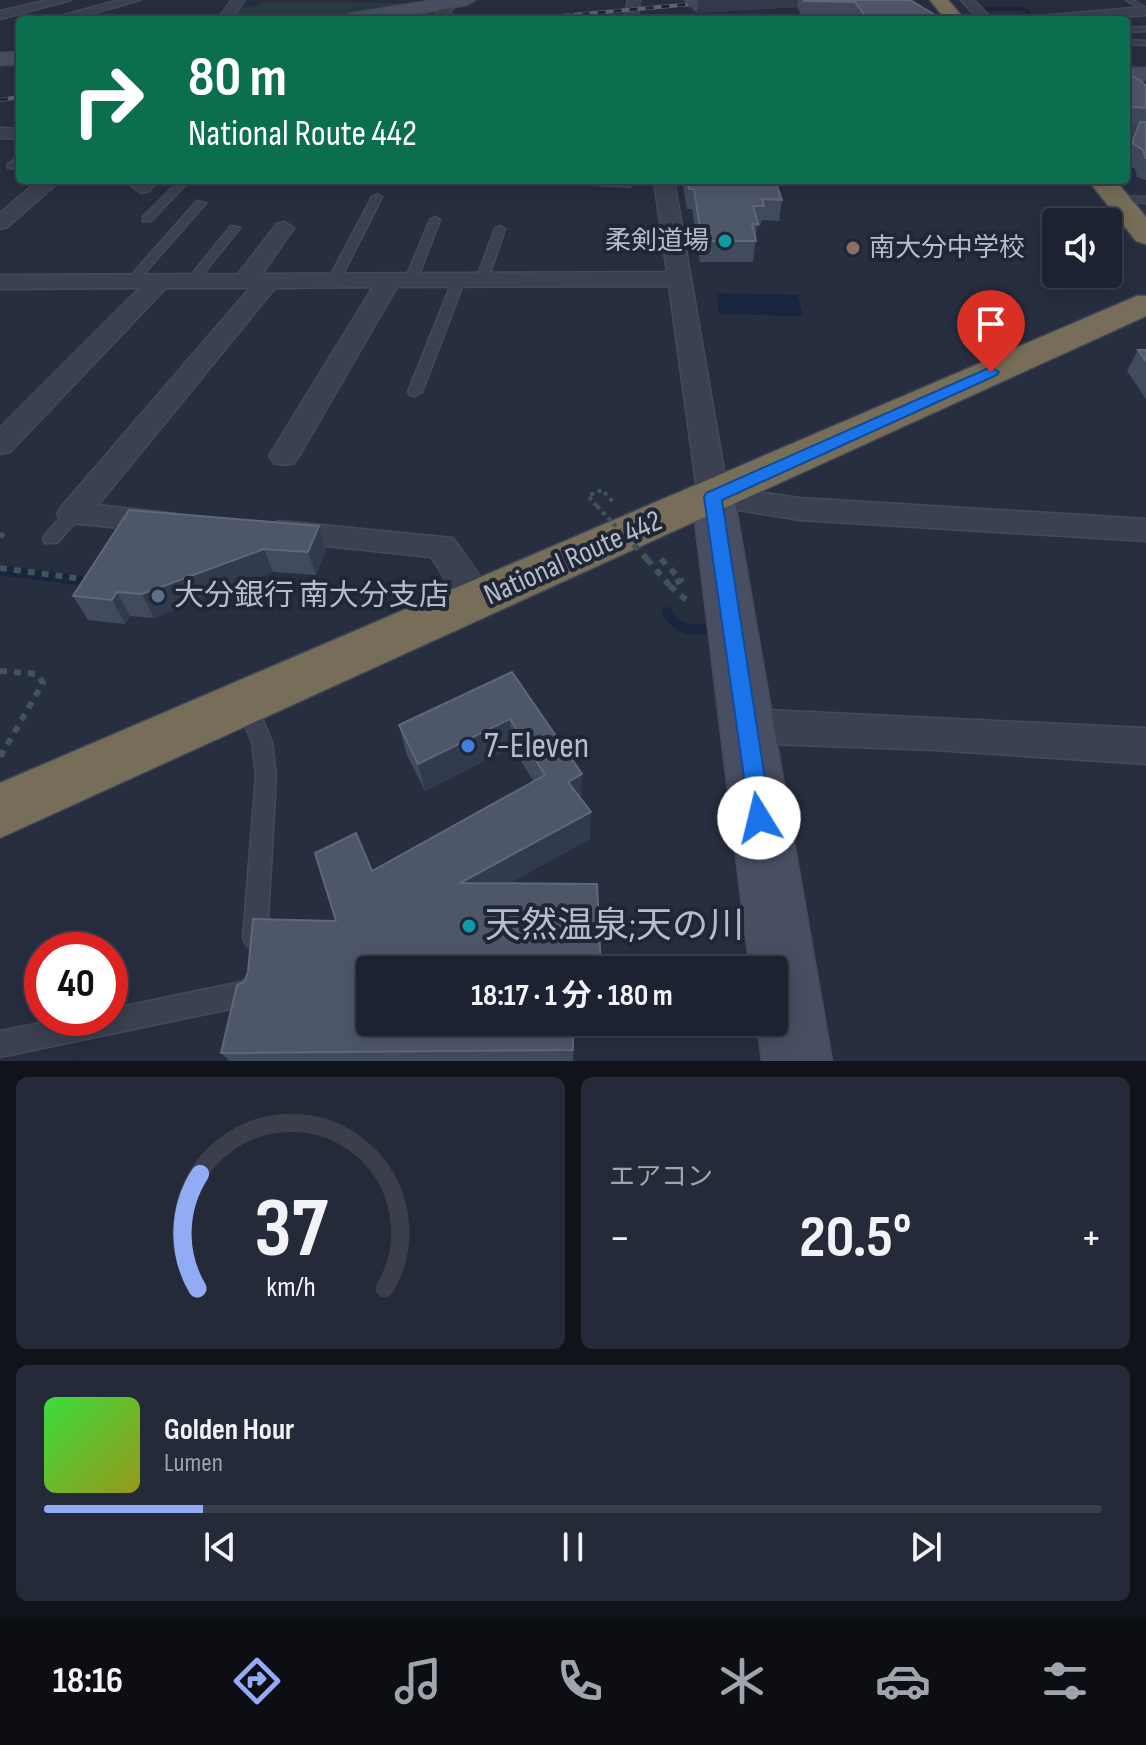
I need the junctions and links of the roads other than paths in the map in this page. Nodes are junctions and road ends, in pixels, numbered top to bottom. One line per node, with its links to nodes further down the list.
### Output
1 (65, 0): 9 (street)
2 (134, 0): 10 (street)
3 (939, 0): 12 (highway)
4 (967, 0): 13 (street)
5 (1129, 0): 8 (lane)
6 (455, 1): 11 (street)
7 (1029, 10): 14 (street)
8 (1146, 11): 15 (street)
9 (0, 15)
10 (69, 16)
11 (371, 16)
12 (953, 16)
13 (982, 16)
14 (1036, 16)
15 (1087, 16)
16 (16, 162): 17 (lane)
17 (11, 166)
18 (46, 184): 28 (street)
19 (181, 184): 26 (lane)
20 (665, 184): 33 (street)
21 (1080, 184): 25 (highway)
22 (377, 197): 39 (lane)
23 (1146, 200): 25 (lane)
24 (201, 203): 36 (lane)
25 (1108, 206): 32 (highway)
26 (147, 219)
27 (435, 220): 40 (lane)
28 (0, 223)
29 (235, 228): 38 (lane)
30 (284, 228): 34 (street)
31 (500, 229): 41 (lane)
32 (1141, 247)
33 (678, 279): 41 (street); 46 (street)
34 (256, 281): 38 (street); 39 (street); 47 (street)
35 (0, 282): 36 (street)
36 (131, 282): 37 (street)
37 (159, 282): 38 (street); 44 (street)
38 (191, 282)
39 (333, 282): 40 (street)
40 (399, 282): 41 (street); 45 (street)
41 (470, 282): 43 (lane)
42 (1146, 306): 46 (highway, National Route 442)
43 (415, 392)
44 (0, 445)
45 (284, 456)
46 (713, 497): 50 (street); 52 (highway, National Route 442); 54 (street)
47 (73, 514): 48 (street); 51 (lane)
48 (195, 524)
49 (257, 530): 52 (street)
50 (1146, 530)
51 (51, 539)
52 (480, 600): 53 (highway, National Route 442)
53 (246, 703): 56 (highway, National Route 442); 57 (lane)
54 (745, 726): 55 (street); 58 (street)
55 (1146, 746)
56 (1, 804)
57 (0, 1044)
58 (797, 1061)

